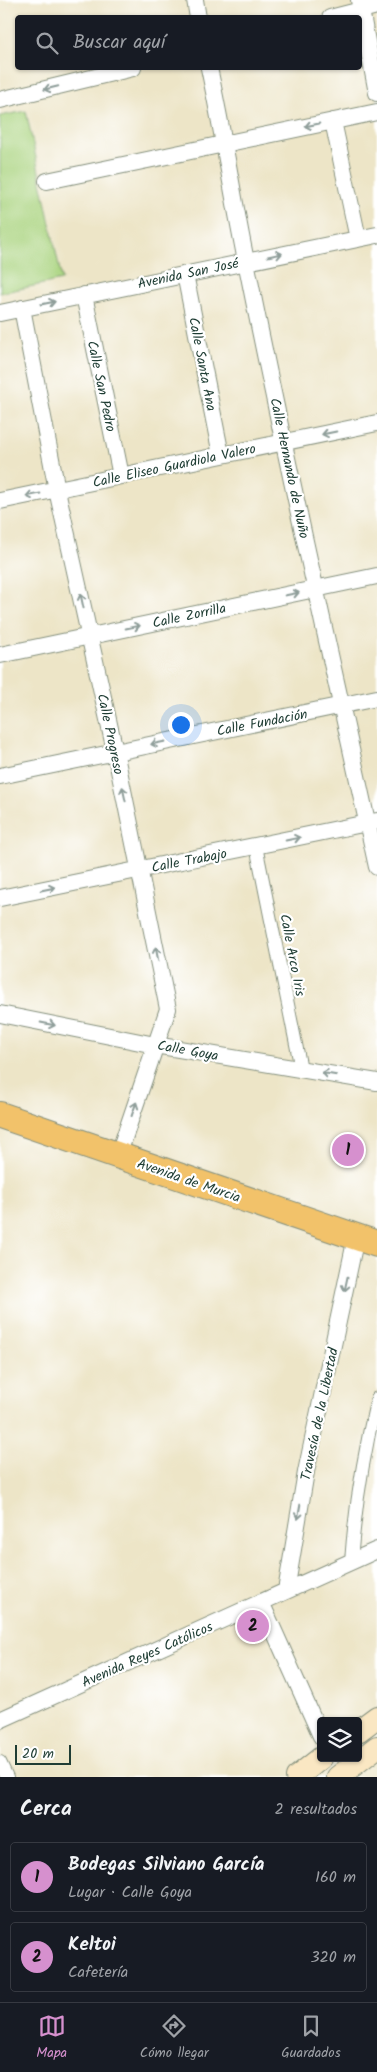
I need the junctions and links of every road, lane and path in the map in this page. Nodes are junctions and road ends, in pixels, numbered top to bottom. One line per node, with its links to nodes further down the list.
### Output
1 (195, 0): 4 (street)
2 (360, 5): 3 (street); 5 (street)
3 (377, 6)
4 (198, 15)
5 (337, 15)
6 (362, 15): 9 (street)
7 (125, 70): 10 (street, one-way to 10)
8 (209, 70): 13 (street, Calle Hernando de Nuño)
9 (377, 93)
10 (0, 100)
11 (377, 112): 12 (street)
12 (333, 121): 13 (street, one-way to 13); 16 (street)
13 (225, 143): 14 (street); 17 (street, Calle Hernando de Nuño)
14 (47, 181)
15 (377, 235): 16 (street, Avenida San José)
16 (358, 239): 17 (street, Avenida San José, one-way to 16)
17 (246, 261): 18 (street, Avenida San José); 23 (street, Calle Hernando de Nuño)
18 (184, 274): 19 (street, Avenida San José); 24 (street, Calle Santa Ana)
19 (84, 295): 20 (street, Avenida San José, one-way to 19); 25 (street, Calle San Pedro)
20 (22, 308): 21 (street, Avenida San José); 26 (street, Calle Progreso)
21 (0, 313)
22 (377, 423): 23 (street, Calle Eliseo Guardiola Valero, one-way to 23)
23 (284, 442): 24 (street, Calle Eliseo Guardiola Valero); 29 (street, Calle Hernando de Nuño)
24 (221, 455): 25 (street, Calle Eliseo Guardiola Valero)
25 (121, 476): 26 (street, Calle Eliseo Guardiola Valero)
26 (57, 490): 27 (street, Calle Eliseo Guardiola Valero, one-way to 27); 30 (street, Calle Progreso, one-way to 26)
27 (0, 501)
28 (377, 576): 29 (street, Calle Zorrilla)
29 (316, 589): 30 (street, Calle Zorrilla, one-way to 29); 33 (street, Calle Hernando de Nuño)
30 (90, 636): 31 (street, Calle Zorrilla); 34 (street, Calle Progreso)
31 (0, 655)
32 (377, 698): 33 (street, Calle Fundación)
33 (340, 706): 34 (street, Calle Fundación, one-way to 34); 36 (street, Calle Hernando de Nuño)
34 (115, 752): 35 (street, Calle Fundación); 39 (street, Calle Progreso, one-way to 34)
35 (0, 776)
36 (372, 822): 37 (street, Calle Trabajo, one-way to 36); 38 (street, Calle Hernando de Nuño)
37 (256, 846): 39 (street, Calle Trabajo); 43 (street, Calle Arco Iris)
38 (377, 867)
39 (140, 870): 40 (street, Calle Trabajo, one-way to 39); 42 (street, Calle Progreso, one-way to 39)
40 (0, 898)
41 (0, 1014): 42 (street, Calle Goya, one-way to 42)
42 (155, 1045): 43 (street, Calle Goya); 46 (street, Calle Progreso, one-way to 42)
43 (301, 1069): 44 (street, Calle Goya, one-way to 43)
44 (377, 1082)
45 (0, 1115): 46 (main road, Avenida de Murcia)
46 (118, 1156): 47 (main road, Avenida de Murcia)
47 (367, 1241): 51 (street, Travesía de la Libertad, one-way to 51)
48 (377, 1398): 50 (street)
49 (377, 1550): 50 (street, Avenida Reyes Católicos)
50 (351, 1562): 51 (street, Avenida Reyes Católicos)
51 (286, 1591): 52 (street, Avenida Reyes Católicos)
52 (262, 1602): 54 (street, Avenida Reyes Católicos); 55 (street)
53 (377, 1717): 56 (main road)
54 (0, 1720)
55 (317, 1727)
56 (362, 1728)
57 (377, 1747): 62 (main road)
58 (317, 1761): 61 (main road)
59 (0, 1762): 60 (street)
60 (7, 1777)
61 (297, 1777)
62 (338, 1777)

